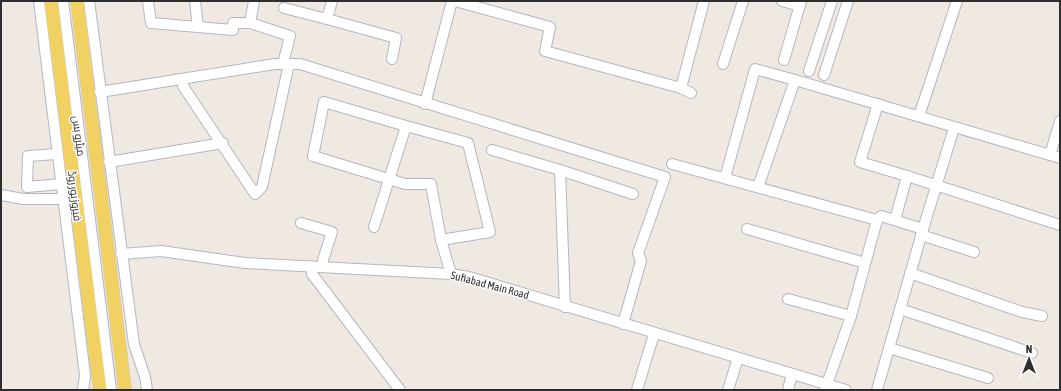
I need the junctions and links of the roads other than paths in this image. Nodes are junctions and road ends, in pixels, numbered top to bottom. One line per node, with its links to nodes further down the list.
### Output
1 (38, 1): 41 (street)
2 (51, 1): 54 (main road, فیروزپور روڈ)
3 (62, 1): 87 (street, میٹرو بس)
4 (77, 1): 71 (main road)
5 (89, 1): 31 (street)
6 (148, 1): 21 (street)
7 (195, 1): 21 (street)
8 (254, 1): 20 (street)
9 (332, 1): 19 (street)
10 (454, 1): 30 (street); 33 (street)
11 (704, 1): 30 (street)
12 (743, 1): 25 (street)
13 (782, 1): 17 (street)
14 (832, 1): 26 (street)
15 (848, 1): 27 (street)
16 (957, 1): 35 (street)
17 (801, 3): 23 (street)
18 (284, 8): 19 (street)
19 (327, 19): 22 (street)
20 (250, 23): 21 (street); 24 (street)
21 (198, 28)
22 (392, 59)
23 (784, 60)
24 (286, 64): 28 (street); 33 (street); 39 (street)
25 (723, 64)
26 (809, 71)
27 (824, 75)
28 (182, 79): 31 (street); 39 (street)
29 (795, 80): 34 (street); 47 (street); 51 (street)
30 (681, 88): 32 (street)
31 (100, 92): 43 (street)
32 (691, 93)
33 (425, 104): 77 (street)
34 (878, 104): 35 (street); 46 (street)
35 (919, 116): 38 (street)
36 (1060, 121): 42 (street)
37 (406, 126): 48 (street); 48 (street); 62 (street)
38 (954, 128): 42 (street); 50 (street)
39 (223, 143): 43 (street)
40 (492, 150): 45 (street)
41 (58, 154): 49 (street); 49 (street)
42 (1055, 156)
43 (109, 162): 64 (street)
44 (672, 164): 47 (street)
45 (560, 170): 52 (street); 73 (street)
46 (907, 176): 50 (street); 56 (street)
47 (725, 178): 51 (street)
48 (390, 180): 59 (street); 62 (street)
49 (61, 184): 54 (street)
50 (936, 186): 58 (street); 61 (street)
51 (758, 187): 55 (street)
52 (633, 194)
53 (1, 195): 54 (street)
54 (70, 199): 85 (street); 86 (main road, فیروزپور روڈ)
55 (877, 220): 56 (street); 65 (street)
56 (895, 220): 61 (street)
57 (301, 222): 67 (street)
58 (1060, 225)
59 (374, 227)
60 (747, 229): 65 (street)
61 (922, 232): 63 (street); 68 (street)
62 (441, 240): 69 (street)
63 (974, 252)
64 (121, 254): 66 (street, Sufiabad Main Road); 70 (street)
65 (865, 263): 75 (street)
66 (311, 266): 67 (street, Sufiabad Main Road); 90 (street)
67 (324, 266): 69 (street, Sufiabad Main Road)
68 (910, 273): 74 (street); 76 (street)
69 (451, 274): 73 (street, Sufiabad Main Road)
70 (125, 285): 71 (street); 89 (street)
71 (112, 286): 88 (main road)
72 (788, 299): 75 (street)
73 (565, 307): 77 (street, Sufiabad Main Road)
74 (900, 309): 79 (street); 80 (street)
75 (851, 316): 84 (street)
76 (1042, 316)
77 (623, 324): 78 (street, Sufiabad Main Road)
78 (654, 334): 81 (street, Sufiabad Main Road); 91 (street)
79 (889, 348): 83 (street); 95 (street)
80 (1032, 353)
81 (738, 358): 82 (street, Sufiabad Main Road); 92 (street)
82 (792, 374): 84 (street, Sufiabad Main Road); 93 (street)
83 (988, 378)
84 (826, 387): 94 (street, Sufiabad Main Road)
85 (83, 390)
86 (100, 390)
87 (111, 390)
88 (125, 390)
89 (147, 390)
90 (400, 390)
91 (637, 390)
92 (728, 390)
93 (788, 390)
94 (846, 390)
95 (877, 390)

